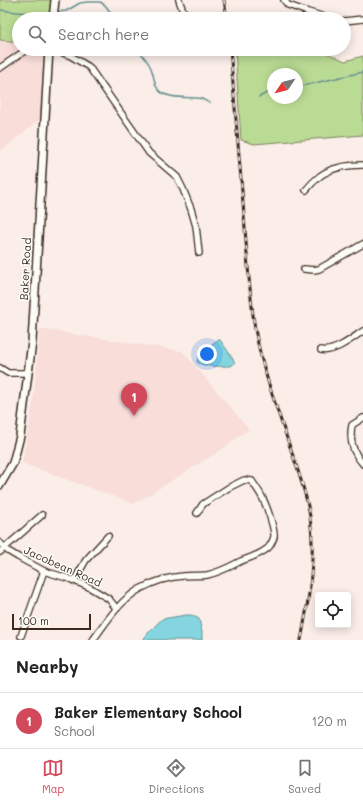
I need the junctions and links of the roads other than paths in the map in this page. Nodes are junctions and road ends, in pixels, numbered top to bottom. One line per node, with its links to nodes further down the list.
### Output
1 (55, 0): 4 (main road)
2 (179, 0): 5 (street)
3 (284, 0): 6 (street)
4 (54, 12)
5 (183, 12)
6 (308, 12)
7 (363, 19): 8 (street)
8 (351, 20)
9 (17, 56): 12 (street)
10 (51, 56): 21 (main road, Baker Road)
11 (71, 56): 16 (street)
12 (0, 68)
13 (363, 165): 14 (street)
14 (306, 190)
15 (363, 244): 17 (street)
16 (199, 253)
17 (304, 269)
18 (363, 331): 19 (street)
19 (321, 350)
20 (0, 368): 21 (street)
21 (28, 374): 24 (main road, Baker Road)
22 (363, 418): 23 (street)
23 (363, 464)
24 (0, 486)
25 (197, 513): 31 (street)
26 (42, 515): 28 (street)
27 (108, 536): 30 (street)
28 (1, 547): 29 (street, Jacobean Road)
29 (44, 571): 30 (street, Jacobean Road); 32 (street)
30 (74, 581): 31 (street, Jacobean Road)
31 (116, 608): 33 (street)
32 (21, 636)
33 (93, 640)

